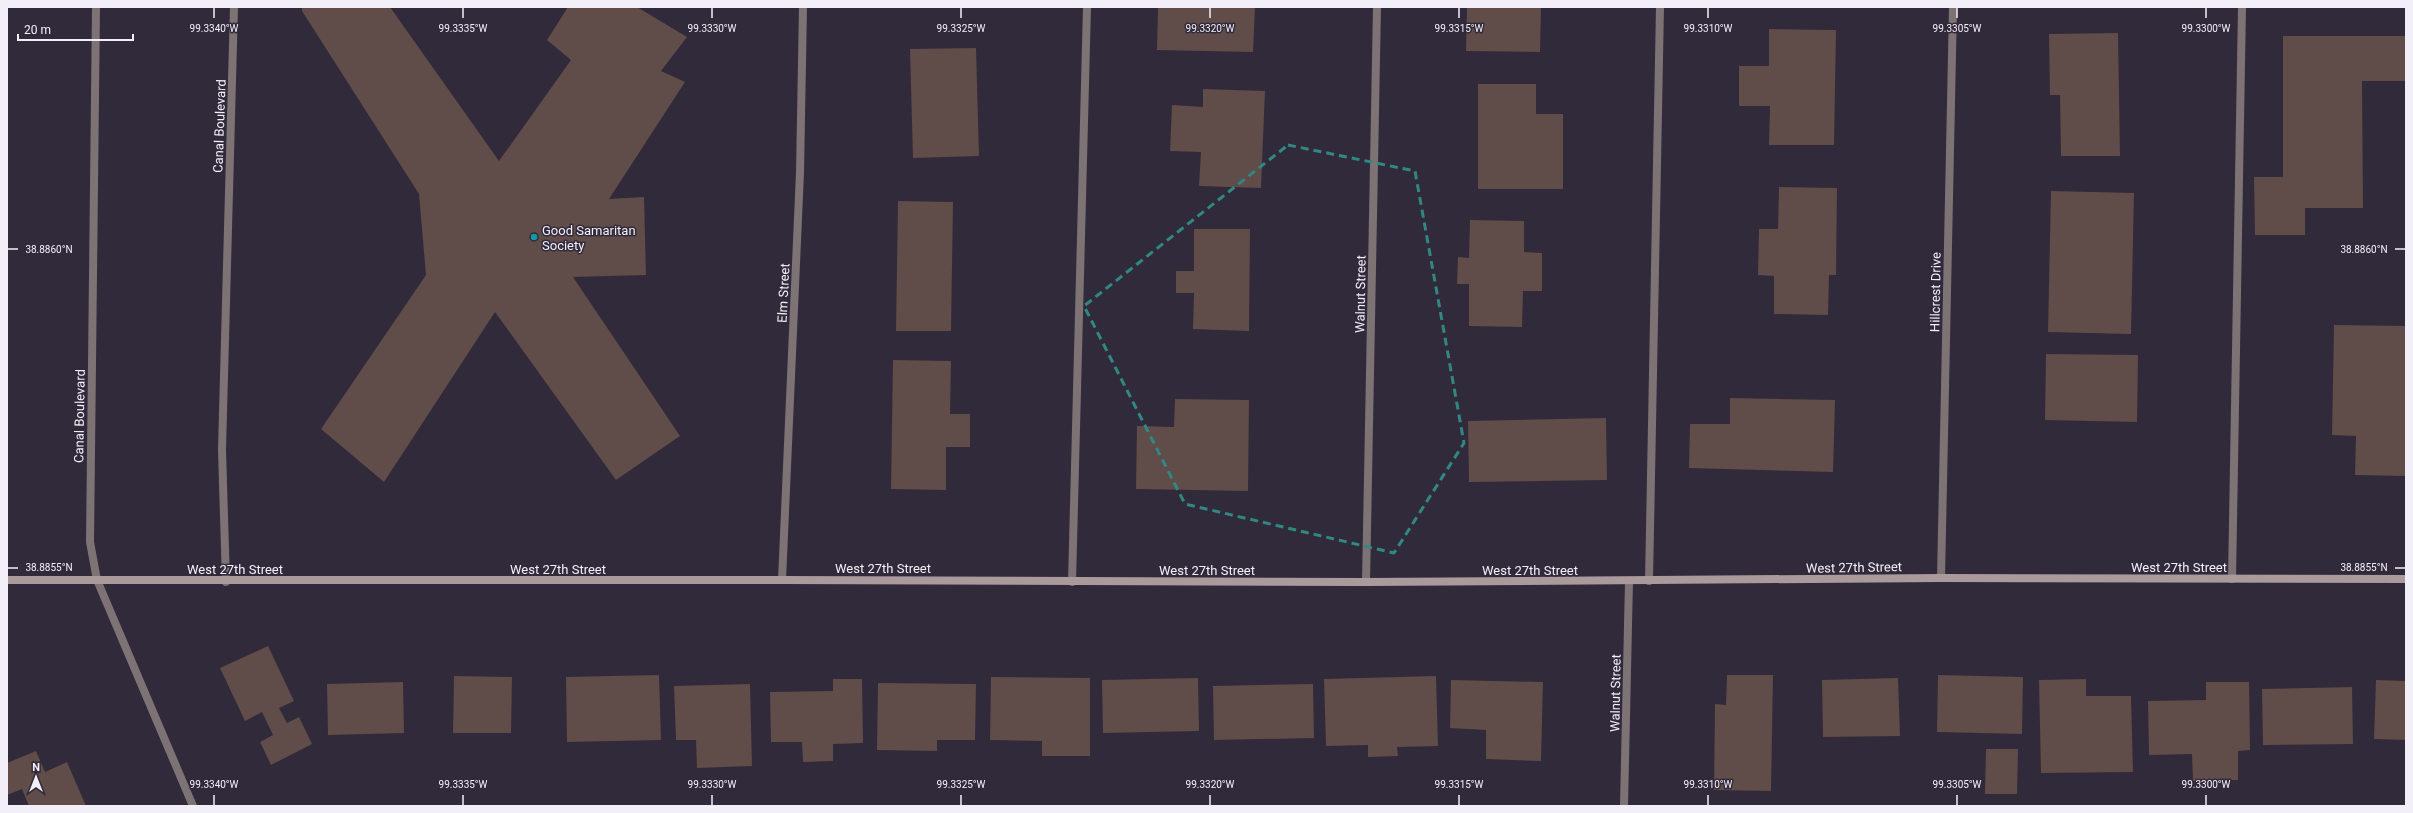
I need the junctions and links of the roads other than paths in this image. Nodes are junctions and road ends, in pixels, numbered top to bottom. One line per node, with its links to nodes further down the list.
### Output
1 (96, 7): 13 (street, Canal Boulevard)
2 (234, 7): 17 (street, Canal Boulevard)
3 (803, 7): 14 (street, Elm Street)
4 (1087, 7): 18 (street)
5 (1377, 7): 19 (street, Walnut Street)
6 (1660, 7): 16 (street)
7 (1953, 7): 9 (street, Hillcrest Drive)
8 (2242, 7): 10 (street)
9 (1941, 578): 10 (main road, West 27th Street); 16 (main road, West 27th Street)
10 (2232, 579): 11 (main road, West 27th Street)
11 (2406, 579)
12 (7, 580): 13 (main road, West 27th Street)
13 (97, 580): 17 (main road, West 27th Street); 20 (street, Canal Boulevard)
14 (782, 580): 17 (main road, West 27th Street); 18 (main road, West 27th Street)
15 (1629, 581): 16 (main road, West 27th Street); 19 (main road, West 27th Street); 21 (street, Walnut Street)
16 (1649, 581)
17 (226, 582)
18 (1072, 582): 19 (main road, West 27th Street)
19 (1366, 582)
20 (192, 806)
21 (1624, 806)

